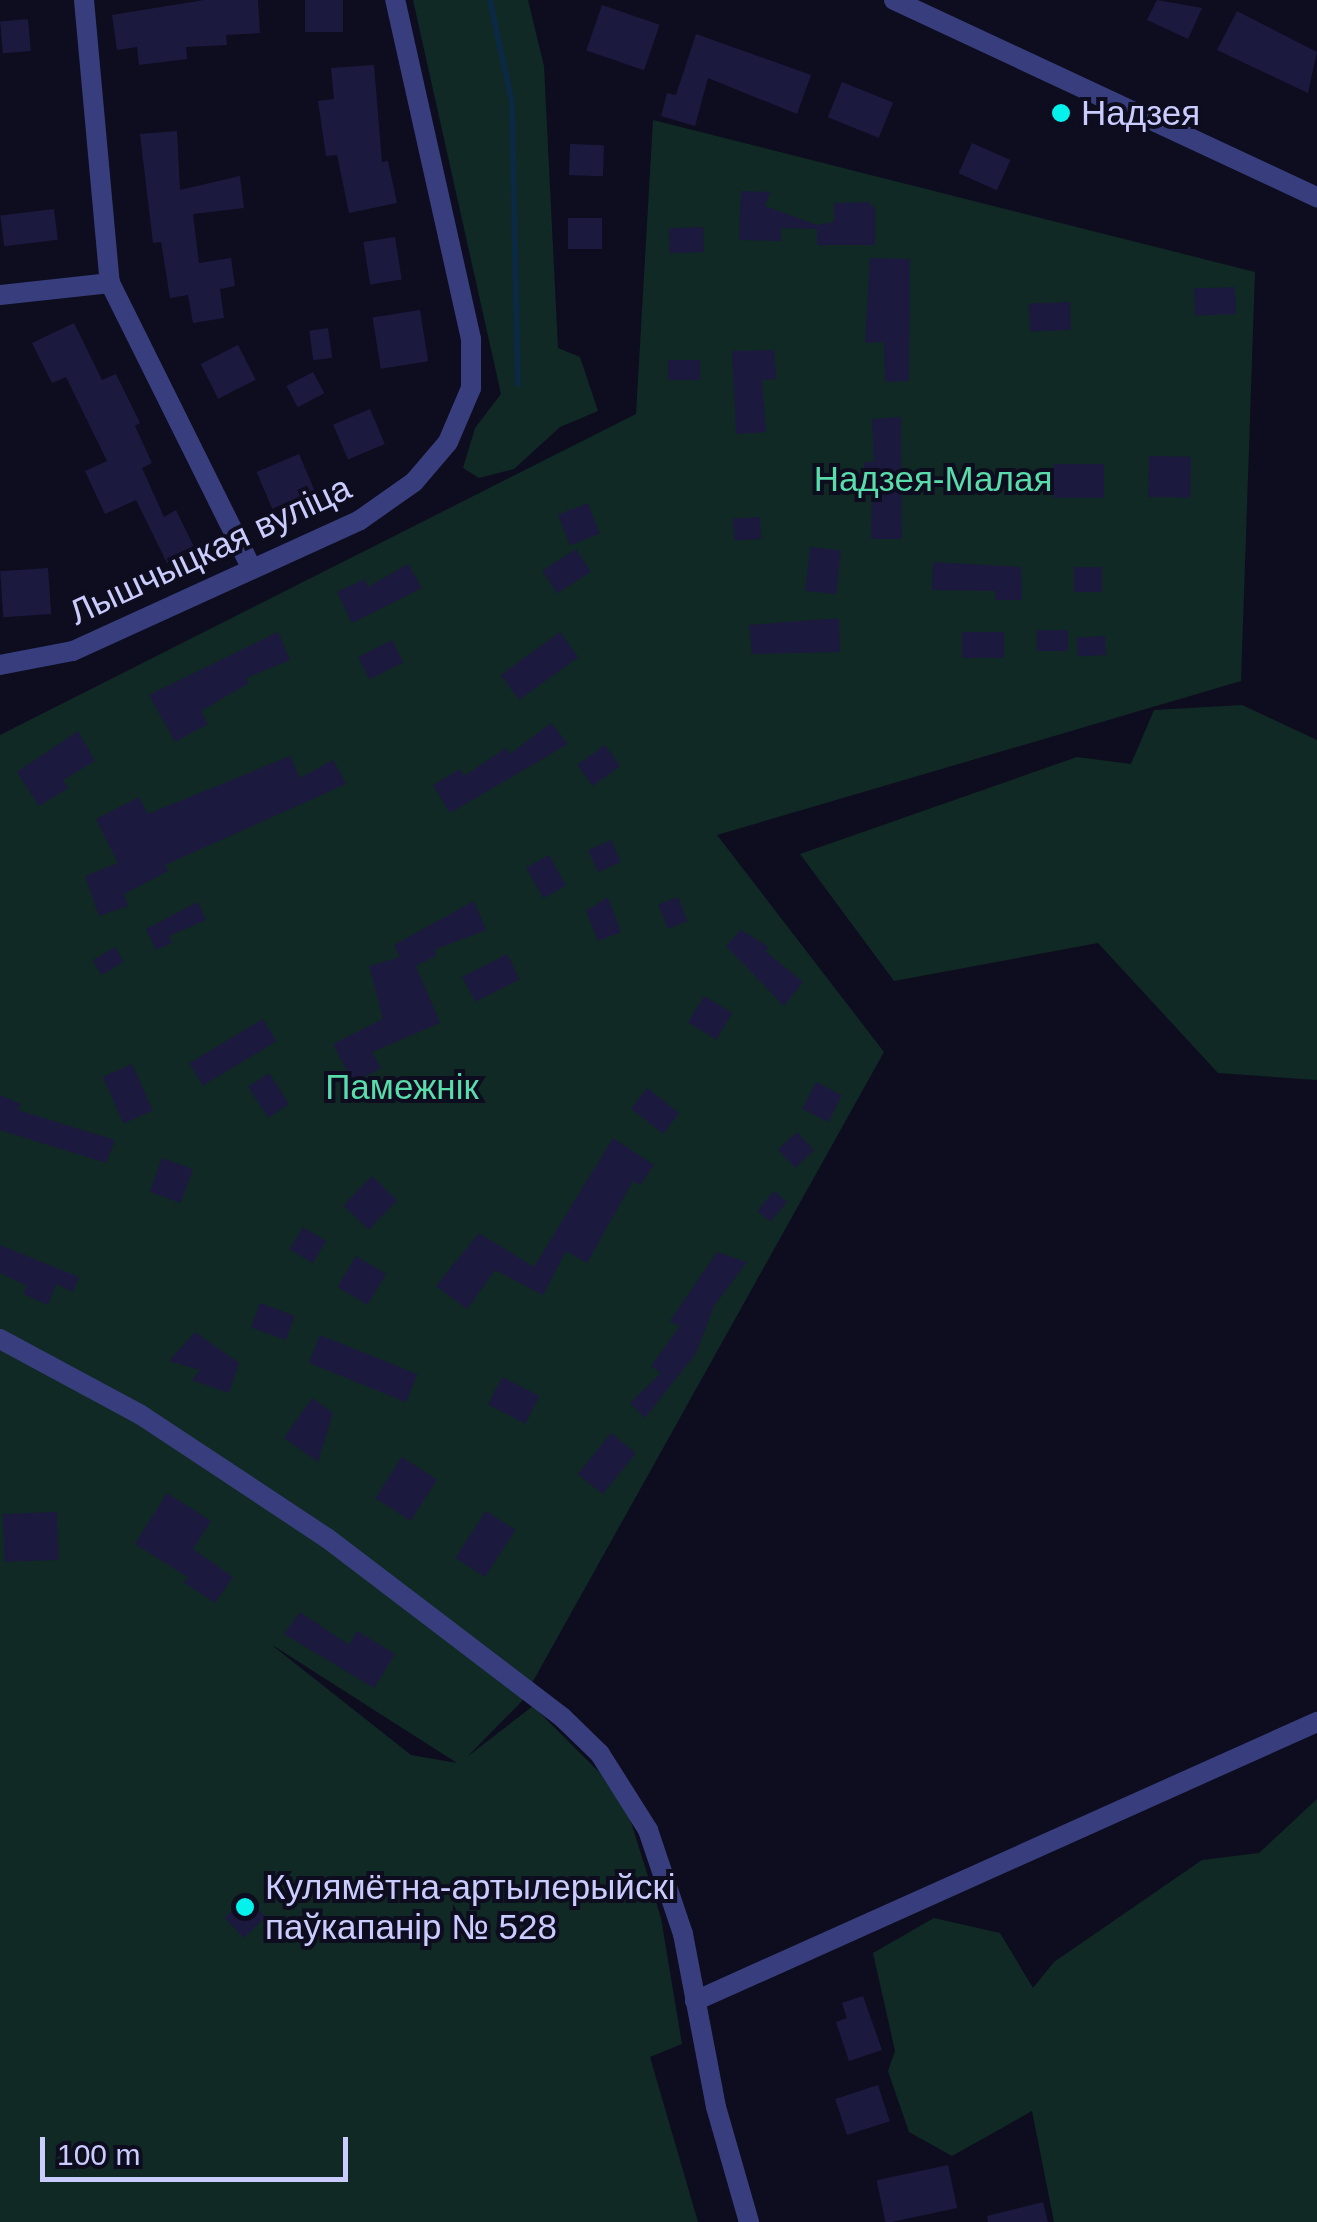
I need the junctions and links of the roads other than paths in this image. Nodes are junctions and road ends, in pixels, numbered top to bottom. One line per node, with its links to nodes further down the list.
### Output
1 (84, 0): 6 (street)
2 (395, 0): 8 (street, Лышчыцкая вуліца)
3 (894, 0): 4 (street)
4 (923, 4): 5 (street)
5 (1317, 196)
6 (110, 283): 7 (street); 8 (street)
7 (0, 294)
8 (252, 568): 9 (street, Лышчыцкая вуліца)
9 (0, 665)
10 (0, 1339): 12 (street)
11 (1317, 1722): 12 (street)
12 (696, 2002): 13 (street)
13 (748, 2222)

